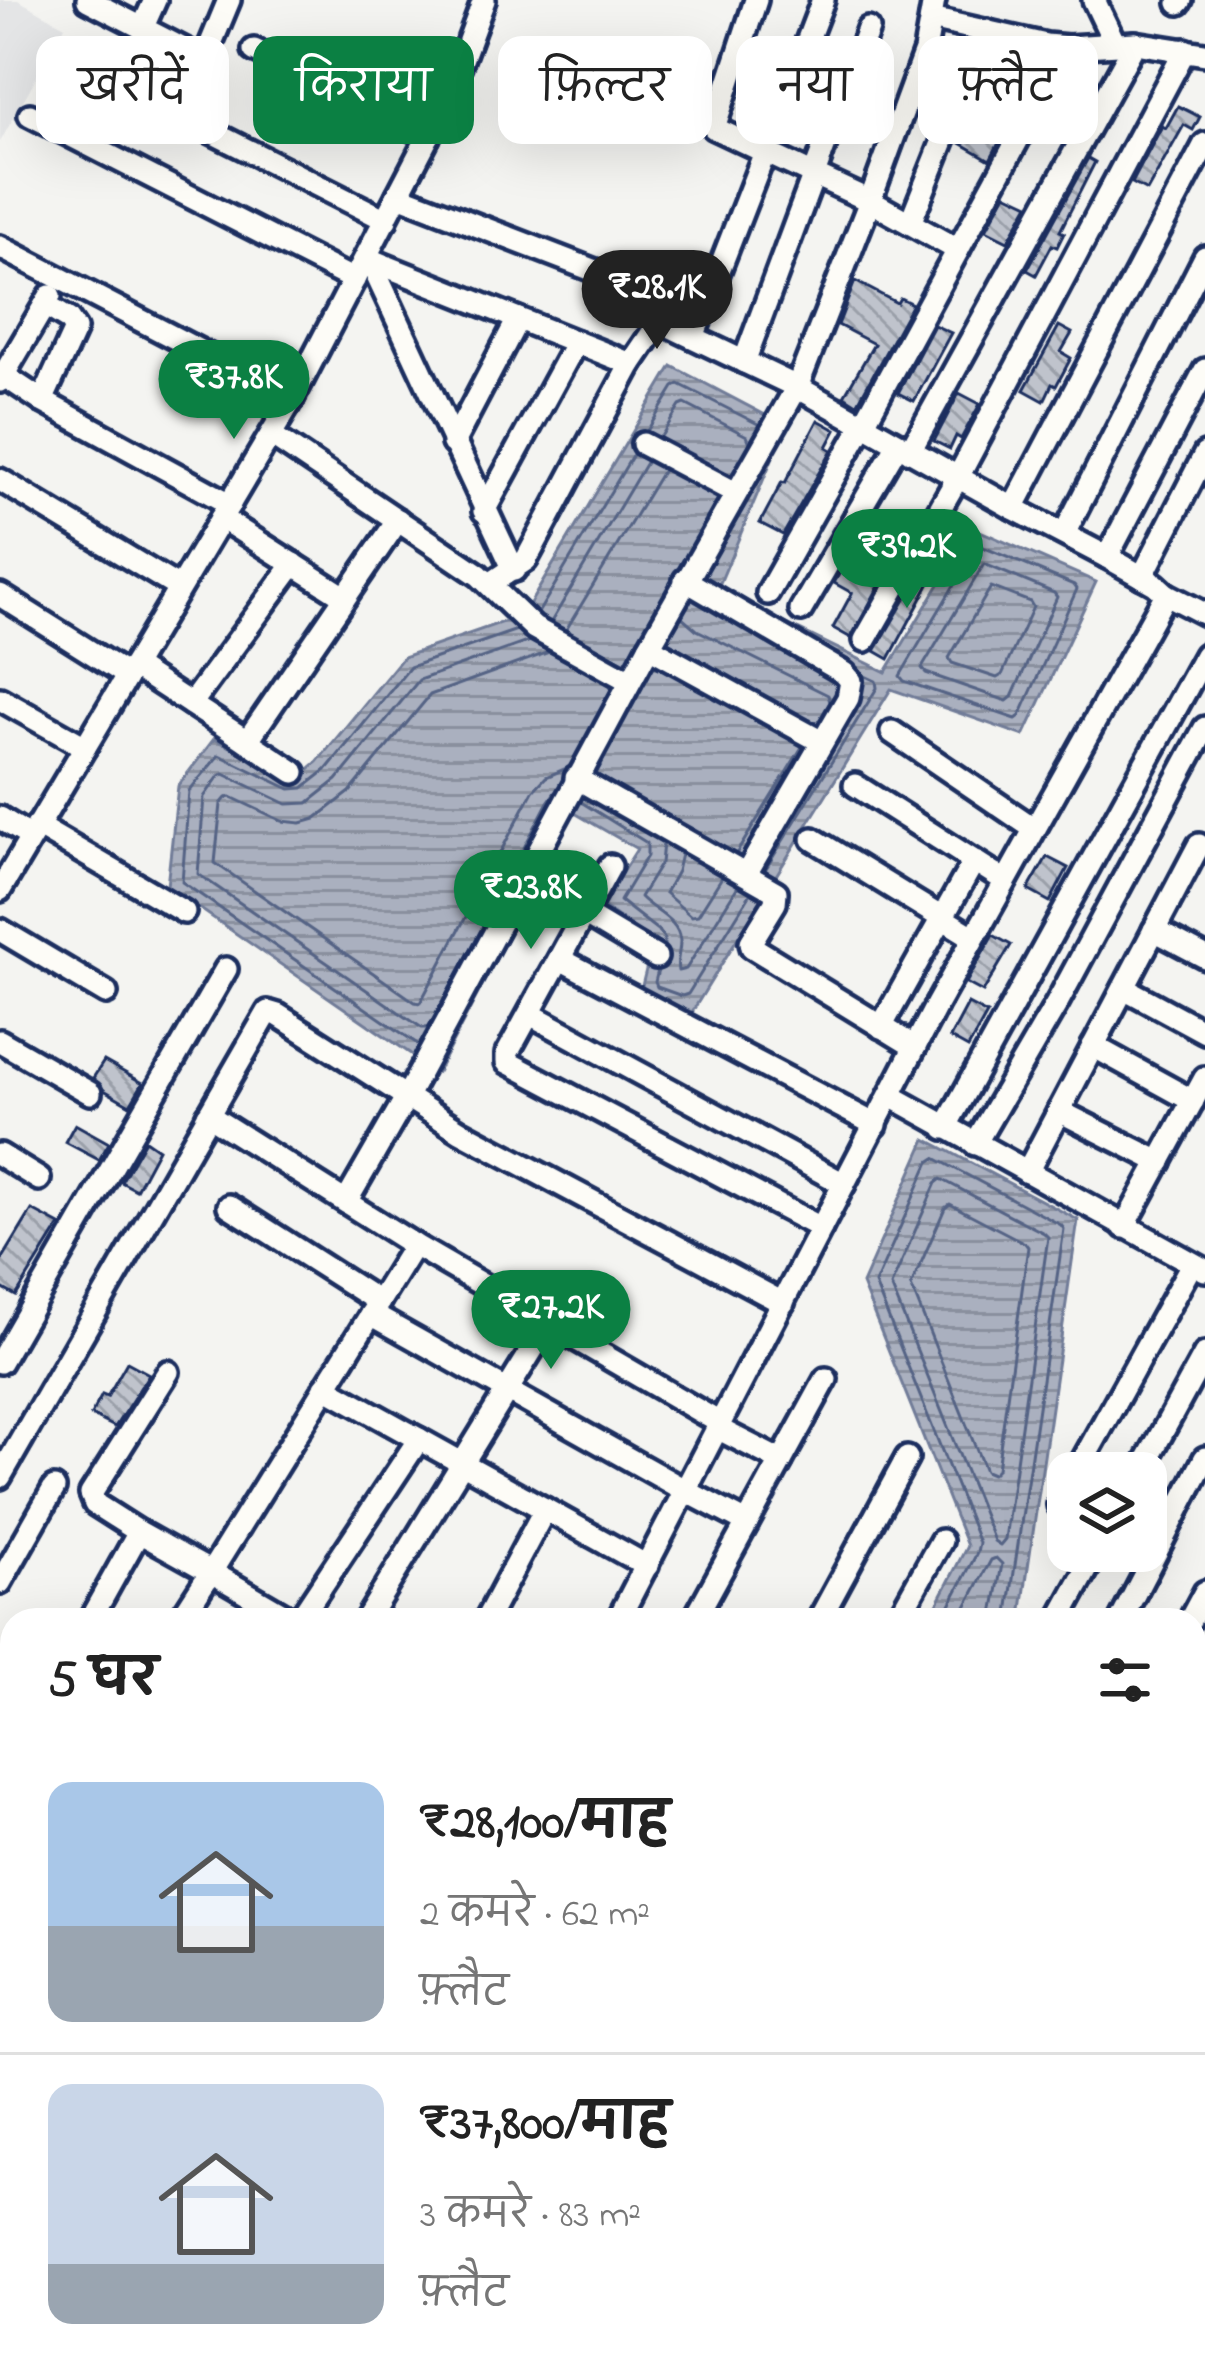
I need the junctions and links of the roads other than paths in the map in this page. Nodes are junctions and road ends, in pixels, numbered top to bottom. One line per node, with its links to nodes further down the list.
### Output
1 (88, 0): 9 (street)
2 (155, 0): 9 (street)
3 (229, 0): 9 (street)
4 (484, 0): 12 (street)
5 (756, 0): 22 (street)
6 (823, 0): 22 (street)
7 (1094, 0): 14 (street)
8 (933, 9): 11 (street); 25 (street)
9 (142, 29)
10 (868, 29): 23 (street)
11 (987, 31): 13 (street); 27 (street)
12 (469, 36)
13 (1008, 36)
14 (1125, 43): 15 (street); 16 (street); 50 (street)
15 (1098, 44)
16 (1195, 52): 52 (street)
17 (30, 115): 34 (street)
18 (229, 141): 26 (street)
19 (424, 144): 24 (street)
20 (1016, 144): 29 (street)
21 (1205, 144): 55 (street)
22 (765, 152): 23 (street); 37 (street)
23 (814, 175): 25 (street); 39 (street)
24 (398, 195): 26 (street); 33 (street)
25 (870, 202): 27 (street); 43 (street)
26 (386, 220): 31 (street)
27 (910, 224): 29 (street)
28 (0, 247): 32 (street)
29 (958, 250): 46 (street)
30 (1205, 257): 59 (street)
31 (371, 260): 34 (street); 36 (street); 48 (street)
32 (59, 279): 35 (street); 44 (street)
33 (616, 279)
34 (354, 280): 44 (street)
35 (45, 305): 42 (street); 45 (street)
36 (518, 319): 38 (street); 48 (street)
37 (692, 337): 39 (street); 40 (street)
38 (576, 342): 40 (street); 57 (street)
39 (744, 362): 43 (street)
40 (631, 364): 62 (street)
41 (1205, 370): 60 (street)
42 (1, 376): 45 (street)
43 (796, 387): 46 (street); 54 (street)
44 (292, 399): 47 (street)
45 (42, 401): 56 (street)
46 (863, 424): 50 (street); 67 (street)
47 (271, 435): 56 (street); 58 (street)
48 (454, 443): 57 (street)
49 (643, 444): 54 (street)
50 (904, 447): 52 (street); 71 (street)
51 (1205, 454): 63 (street)
52 (958, 477): 55 (street); 73 (street)
53 (0, 480): 66 (street)
54 (736, 494): 64 (street)
55 (1013, 508): 59 (street)
56 (225, 511): 61 (street); 66 (street)
57 (484, 512): 62 (street)
58 (398, 520): 65 (street); 70 (street)
59 (1064, 534): 60 (street)
60 (1107, 557): 63 (street)
61 (294, 564): 70 (street); 79 (street)
62 (514, 570): 65 (street)
63 (1142, 577): 68 (street)
64 (686, 580): 74 (street); 83 (street)
65 (490, 584): 77 (street)
66 (179, 588): 76 (street)
67 (768, 593)
68 (1166, 594): 72 (street); 89 (street)
69 (0, 595): 76 (street)
70 (346, 597): 82 (street)
71 (801, 610)
72 (1205, 614)
73 (865, 640)
74 (649, 647): 77 (street); 83 (street)
75 (1205, 655): 125 (street)
76 (130, 670): 79 (street); 84 (street)
77 (630, 681): 86 (street)
78 (0, 699): 84 (street)
79 (191, 704): 82 (street)
80 (1205, 728): 126 (street)
81 (892, 732): 89 (street)
82 (247, 741): 85 (street)
83 (822, 742): 96 (street)
84 (85, 747): 90 (street)
85 (294, 772)
86 (576, 778): 96 (street); 119 (street)
87 (855, 785): 93 (street)
88 (0, 818): 90 (street)
89 (1033, 828): 97 (street)
90 (34, 831): 98 (street); 99 (street)
91 (813, 839): 101 (street)
92 (1199, 845): 95 (street)
93 (974, 861): 97 (street); 101 (street)
94 (610, 866): 100 (street)
95 (1197, 870): 103 (street)
96 (746, 874): 112 (street)
97 (1004, 880): 104 (street)
98 (0, 890)
99 (184, 912)
100 (584, 914): 105 (street); 107 (street)
101 (941, 917): 104 (street); 112 (street)
102 (0, 930): 110 (street)
103 (1154, 930): 106 (street); 109 (street)
104 (973, 937): 116 (street)
105 (656, 957)
106 (1205, 957)
107 (560, 959): 111 (street); 124 (street)
108 (226, 969): 142 (street)
109 (1124, 988): 113 (street); 115 (street)
110 (106, 993)
111 (530, 1014): 131 (street); 135 (street)
112 (881, 1027): 116 (street)
113 (1205, 1032)
114 (0, 1041): 118 (street)
115 (1093, 1046): 121 (street); 122 (street)
116 (915, 1047): 120 (street)
117 (1205, 1078): 121 (street)
118 (90, 1094)
119 (407, 1096): 123 (street); 132 (street); 138 (street)
120 (891, 1096): 124 (street); 125 (street)
121 (1193, 1101): 128 (street)
122 (1059, 1111): 128 (street); 129 (street)
123 (208, 1114): 132 (street); 155 (street)
124 (876, 1125): 131 (street)
125 (945, 1128): 126 (street)
126 (975, 1144): 129 (street)
127 (0, 1155): 130 (street)
128 (1160, 1162): 134 (street)
129 (1027, 1172): 134 (street)
130 (39, 1179)
131 (844, 1184): 135 (street)
132 (346, 1202): 136 (street)
133 (229, 1206): 139 (street)
134 (1124, 1227): 137 (street)
135 (821, 1228): 138 (street)
136 (414, 1245): 139 (street); 140 (street)
137 (1199, 1267): 149 (street)
138 (783, 1303): 147 (street)
139 (375, 1308): 145 (street); 146 (street)
140 (548, 1324): 146 (street); 147 (street)
141 (1205, 1354): 150 (street)
142 (0, 1362)
143 (168, 1372): 160 (street)
144 (826, 1378): 153 (street)
145 (325, 1387): 148 (street); 163 (street)
146 (506, 1391): 154 (street); 157 (street)
147 (719, 1426): 153 (street); 157 (street)
148 (419, 1439): 154 (street); 169 (street)
149 (1089, 1452)
150 (1151, 1452)
151 (1205, 1457): 177 (street)
152 (907, 1458): 174 (street)
153 (781, 1461): 159 (street)
154 (462, 1462): 158 (street); 170 (street)
155 (0, 1477)
156 (54, 1488): 165 (street)
157 (686, 1491): 159 (street); 162 (street)
158 (545, 1509): 162 (street); 171 (street)
159 (747, 1523): 173 (street)
160 (139, 1532): 163 (street); 166 (street)
161 (941, 1541): 175 (street)
162 (647, 1566): 172 (street)
163 (212, 1572): 167 (street); 168 (street)
164 (1085, 1572): 176 (street)
165 (0, 1582)
166 (97, 1608)
167 (188, 1608)
168 (275, 1608)
169 (304, 1608)
170 (373, 1608)
171 (492, 1608)
172 (624, 1608)
173 (701, 1608)
174 (826, 1608)
175 (905, 1608)
176 (1066, 1608)
177 (1127, 1608)

